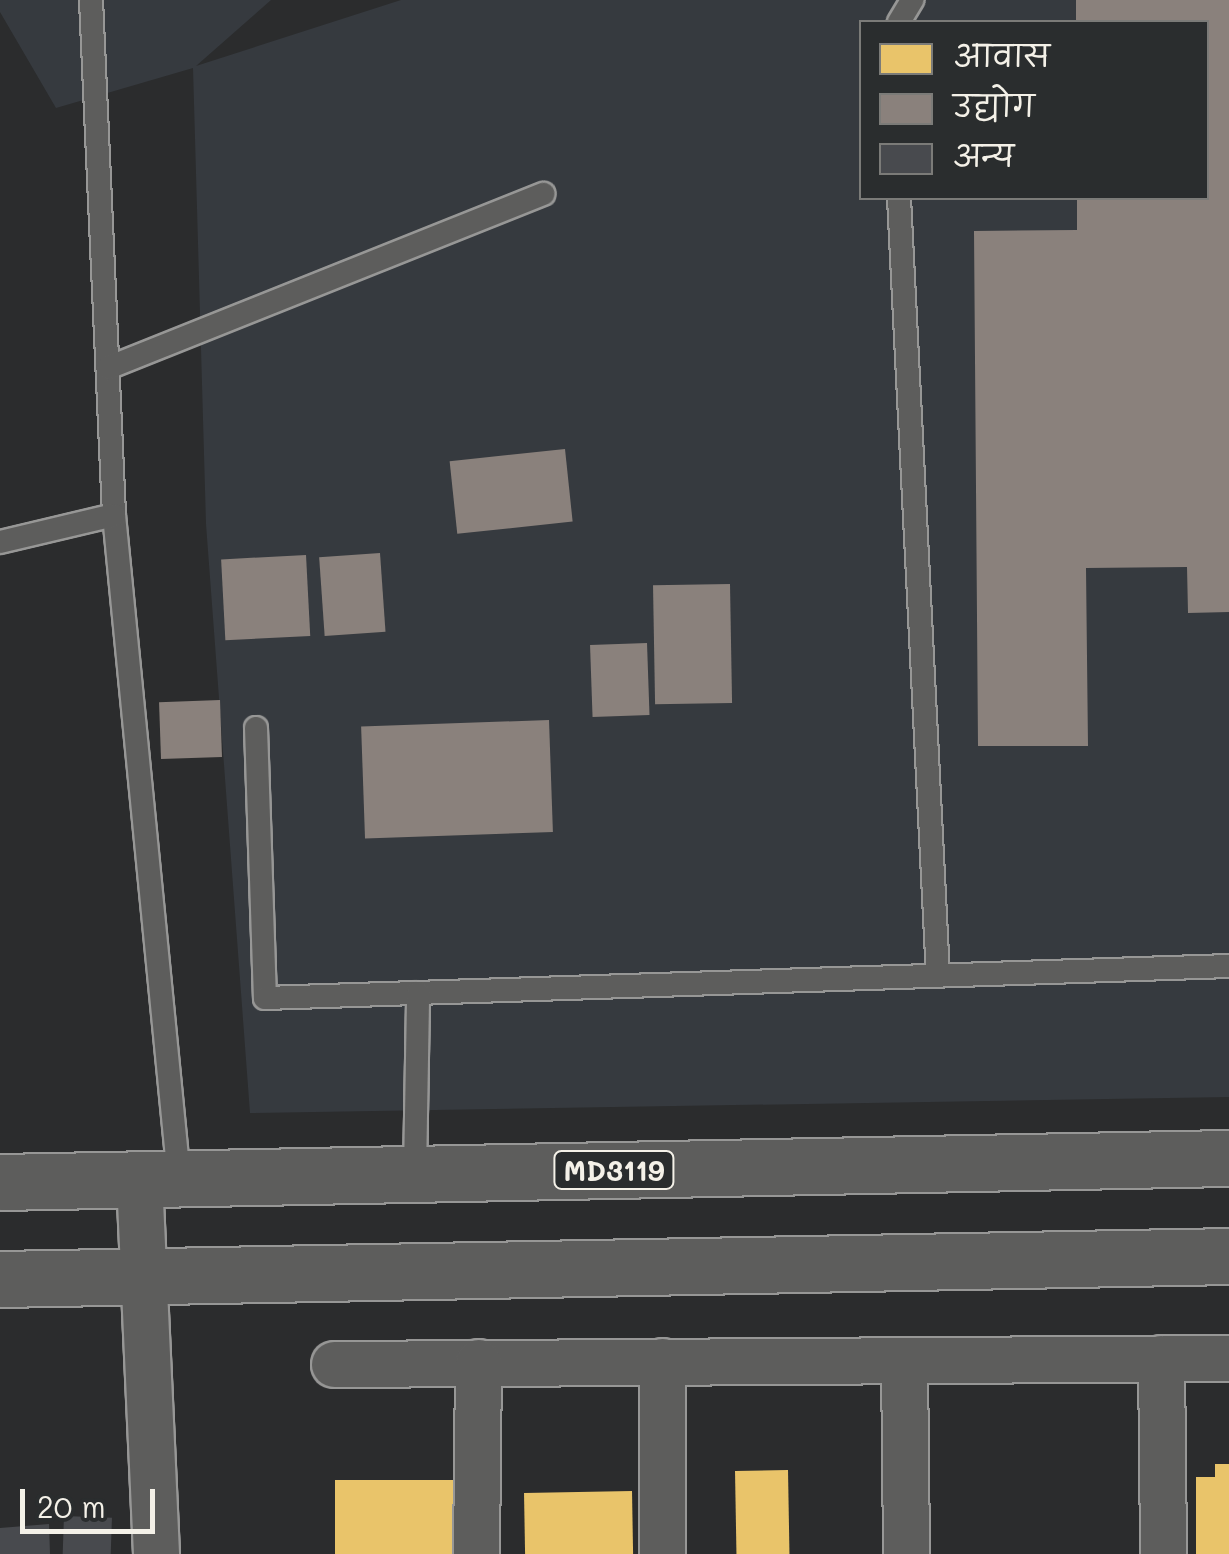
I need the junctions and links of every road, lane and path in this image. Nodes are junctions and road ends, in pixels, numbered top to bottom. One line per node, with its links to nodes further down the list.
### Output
1 (91, 0): 4 (lane)
2 (543, 194): 4 (lane)
3 (899, 200): 9 (lane)
4 (108, 368): 5 (lane)
5 (114, 515): 6 (lane); 13 (lane)
6 (0, 542)
7 (256, 728): 10 (lane)
8 (1229, 966): 9 (lane)
9 (938, 976): 10 (lane)
10 (418, 993): 12 (lane)
11 (1229, 1158): 12 (main road, MD3119)
12 (414, 1173): 13 (main road, MD3119)
13 (159, 1179): 14 (main road, MD3119); 16 (street)
14 (0, 1182)
15 (1229, 1256): 16 (main road)
16 (144, 1276): 17 (main road); 24 (street)
17 (0, 1279)
18 (1161, 1358): 19 (street); 20 (street); 28 (street)
19 (1229, 1358)
20 (904, 1360): 21 (street); 27 (street)
21 (662, 1361): 22 (street); 26 (street)
22 (478, 1362): 23 (street); 25 (street)
23 (334, 1364)
24 (156, 1554)
25 (476, 1554)
26 (662, 1554)
27 (906, 1554)
28 (1163, 1554)

